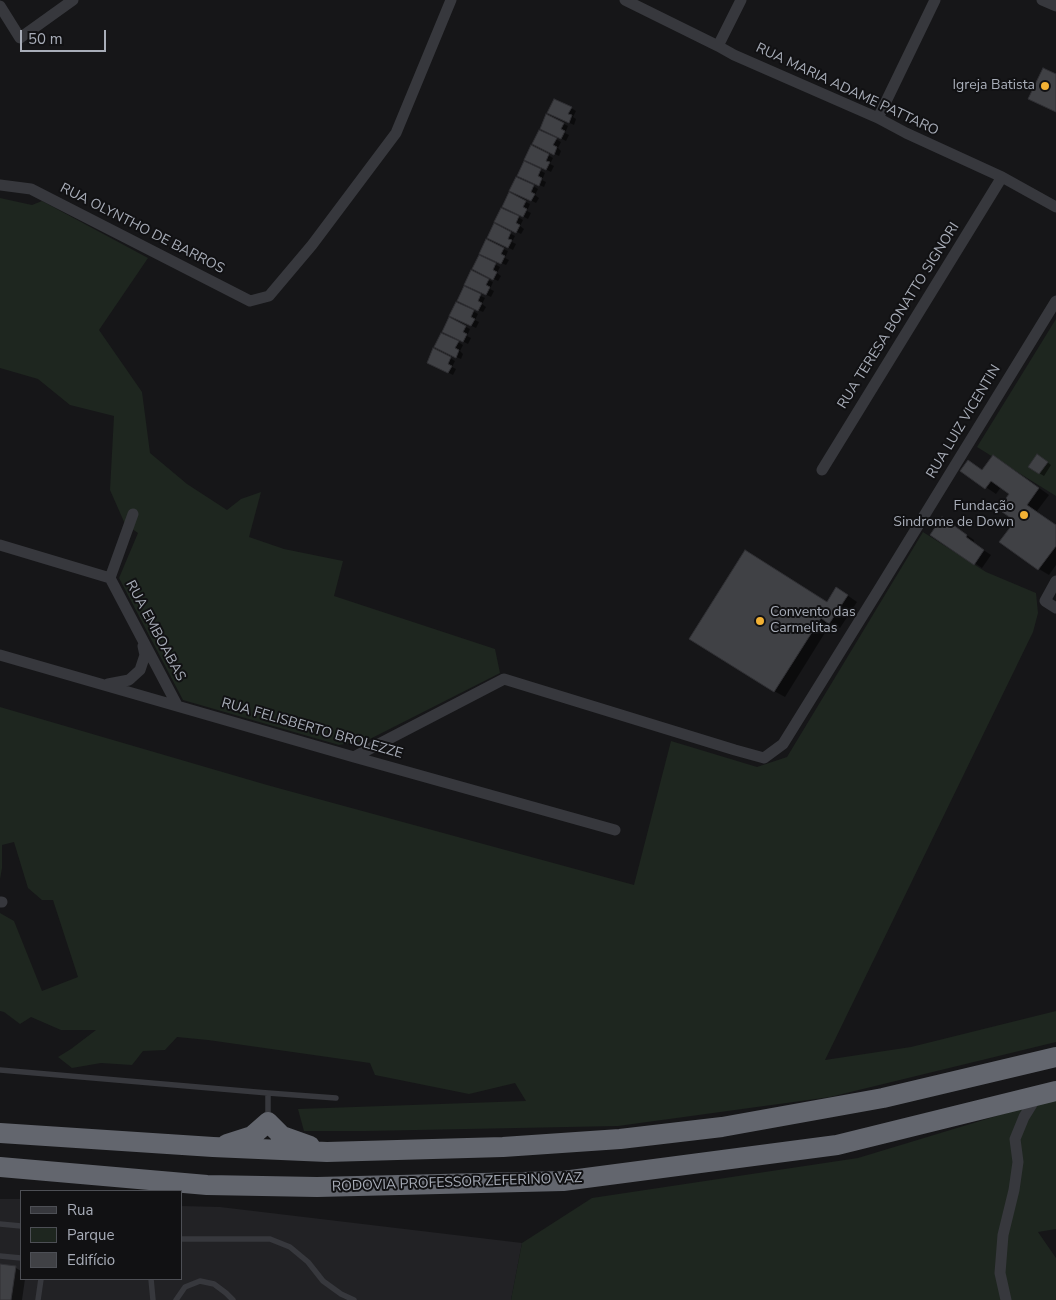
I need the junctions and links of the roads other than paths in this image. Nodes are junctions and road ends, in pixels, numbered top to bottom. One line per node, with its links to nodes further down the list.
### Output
1 (73, 0): 7 (street)
2 (451, 0): 12 (street, RUA OLYNTHO DE BARROS)
3 (625, 0): 9 (street, RUA MARIA ADAME PATTARO)
4 (742, 0): 9 (street)
5 (935, 0): 10 (street)
6 (1042, 0): 8 (street)
7 (0, 6)
8 (1056, 6)
9 (718, 46): 10 (street, RUA MARIA ADAME PATTARO)
10 (878, 118): 11 (street, RUA MARIA ADAME PATTARO)
11 (1002, 177): 13 (street, RUA MARIA ADAME PATTARO); 15 (street, RUA TERESA BONATTO SIGNORI)
12 (0, 185)
13 (1056, 207)
14 (1056, 301): 25 (street, RUA LUIZ VICENTIN)
15 (822, 470)
16 (133, 514): 18 (street, RUA EMBOABAS)
17 (0, 545): 18 (street)
18 (110, 578): 21 (street, RUA EMBOABAS)
19 (1056, 581): 20 (street)
20 (1056, 608)
21 (141, 636): 23 (street); 24 (street, RUA EMBOABAS)
22 (0, 655): 23 (street, RUA FELISBERTO BROLEZZE)
23 (104, 684): 24 (street, RUA FELISBERTO BROLEZZE)
24 (177, 705): 25 (street, RUA FELISBERTO BROLEZZE)
25 (354, 756): 26 (street, RUA FELISBERTO BROLEZZE)
26 (615, 830)
27 (1056, 1057): 36 (highway)
28 (0, 1070): 30 (lane)
29 (1056, 1091): 31 (highway, RODOVIA PROFESSOR ZEFERINO VAZ)
30 (268, 1093): 32 (lane); 33 (lane)
31 (1037, 1096): 39 (highway, RODOVIA PROFESSOR ZEFERINO VAZ); 54 (street)
32 (336, 1098)
33 (268, 1122): 35 (highway); 36 (highway)
34 (0, 1133): 35 (highway)
35 (213, 1147): 36 (highway)
36 (327, 1152)
37 (0, 1167): 38 (highway, RODOVIA PROFESSOR ZEFERINO VAZ)
38 (103, 1176): 39 (highway, RODOVIA PROFESSOR ZEFERINO VAZ); 40 (highway)
39 (198, 1184): 41 (highway)
40 (123, 1190)
41 (182, 1196)
42 (0, 1224): 43 (lane)
43 (20, 1226)
44 (182, 1239): 53 (lane)
45 (0, 1256): 46 (lane)
46 (20, 1258)
47 (41, 1280): 49 (lane)
48 (151, 1280): 50 (lane)
49 (38, 1300)
50 (153, 1300)
51 (176, 1300): 52 (lane)
52 (233, 1300)
53 (354, 1300)
54 (1006, 1300)

